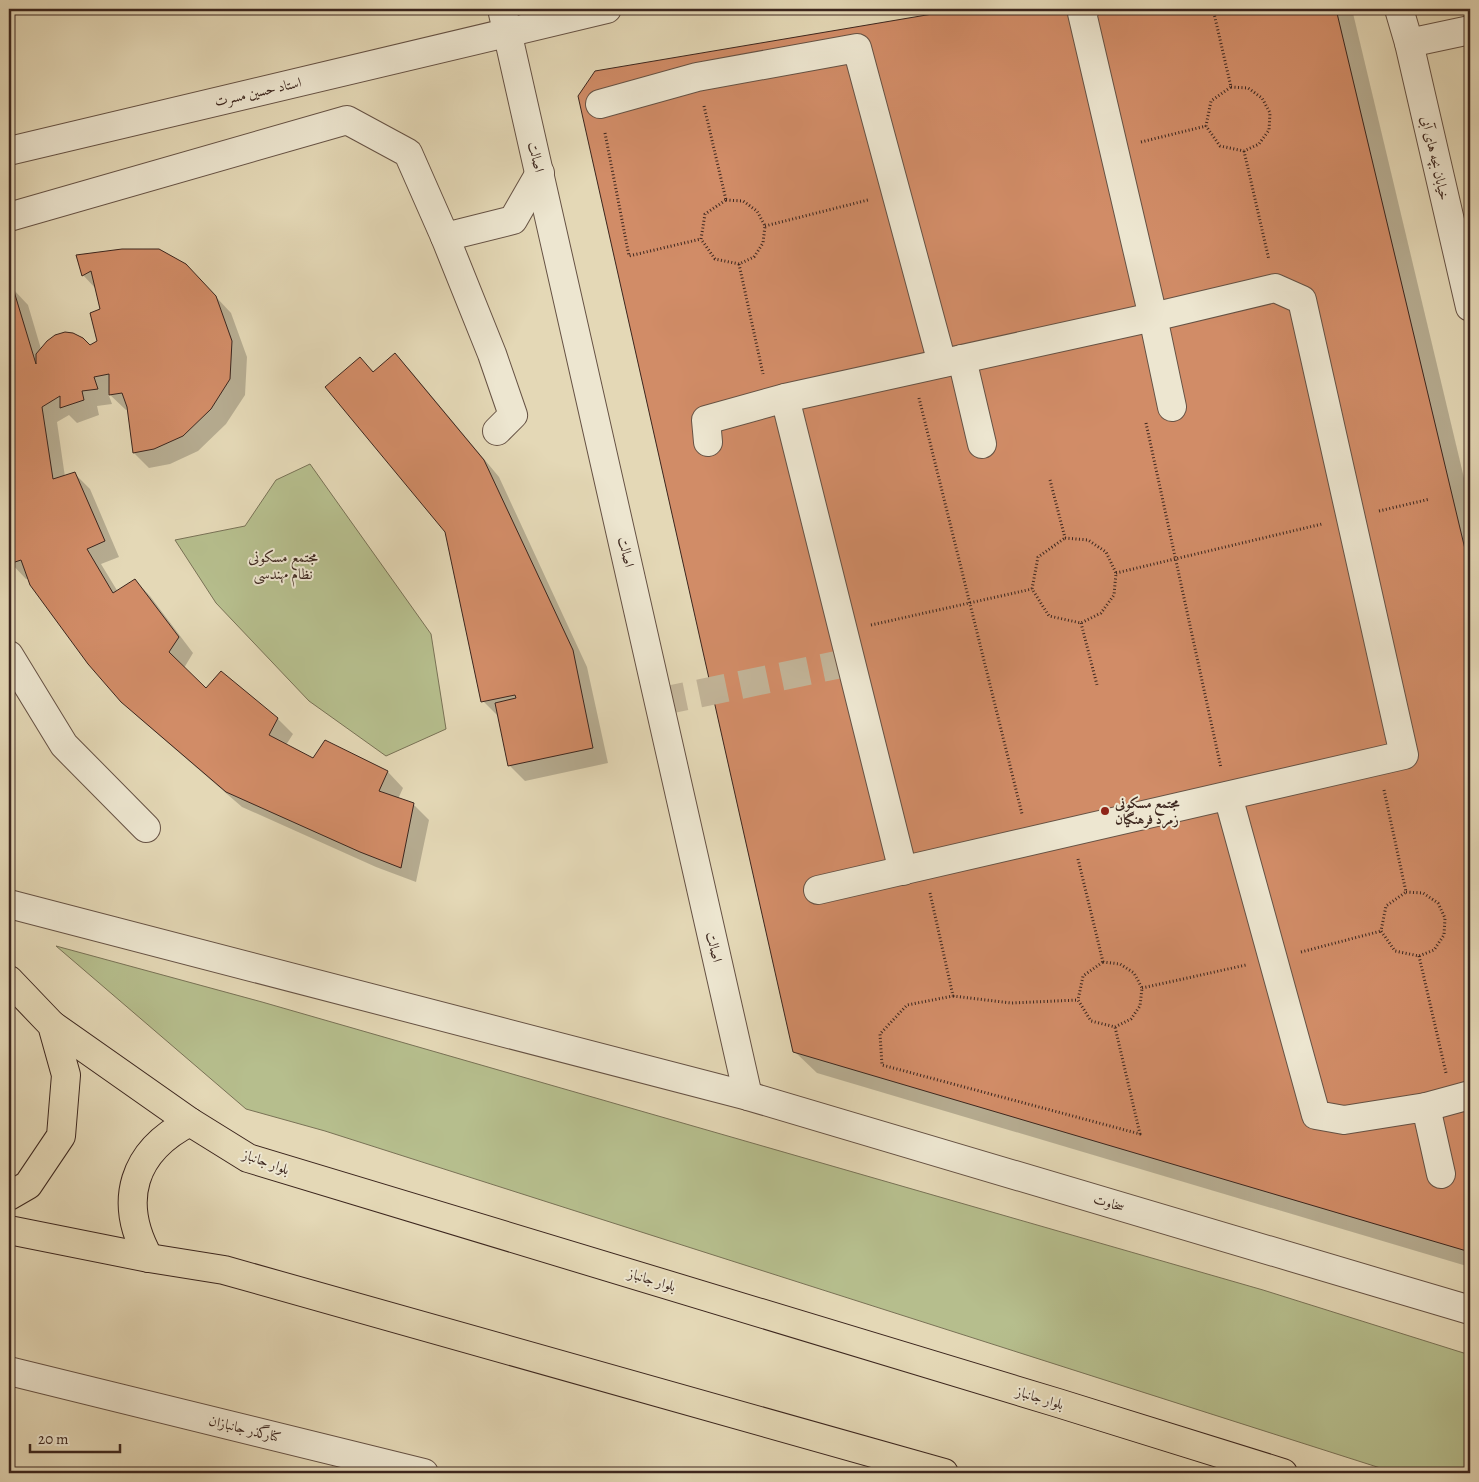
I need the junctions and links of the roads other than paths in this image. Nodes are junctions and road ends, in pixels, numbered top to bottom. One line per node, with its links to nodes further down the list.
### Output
1 (607, 9): 4 (street)
2 (1085, 9): 13 (street)
3 (1399, 9): 6 (street, خیابان بچه های آبی)
4 (505, 21): 8 (street, استاد حسین مسرت); 9 (street, اصالت)
5 (1470, 30): 6 (street)
6 (1409, 43): 12 (street, خیابان بچه های آبی)
7 (600, 104): 14 (street)
8 (9, 151)
9 (540, 173): 11 (street); 28 (street, اصالت)
10 (9, 217): 11 (street)
11 (445, 237): 17 (street)
12 (1470, 307)
13 (1153, 317): 14 (street); 16 (street); 21 (street)
14 (952, 361): 15 (street); 19 (street)
15 (777, 401): 18 (street); 23 (street)
16 (1172, 407)
17 (497, 432)
18 (708, 442)
19 (982, 444)
20 (9, 655): 22 (street)
21 (1228, 796): 23 (street); 30 (street)
22 (146, 828)
23 (913, 869): 24 (street)
24 (818, 890)
25 (9, 904): 28 (street, سخاوت)
26 (9, 980): 27 (main road, بلوار جانباز)
27 (52, 1025): 31 (main road, بلوار جانباز); 33 (main road)
28 (748, 1096): 36 (street, سخاوت)
29 (1462, 1097): 30 (street)
30 (1426, 1107): 32 (street)
31 (190, 1122): 35 (main road); 40 (main road, بلوار جانباز)
32 (1441, 1174)
33 (9, 1196)
34 (9, 1230): 35 (main road)
35 (148, 1258): 39 (main road)
36 (1470, 1310)
37 (9, 1371): 38 (street, کنارگذر جانبازان)
38 (424, 1473)
39 (944, 1473)
40 (1283, 1473)

